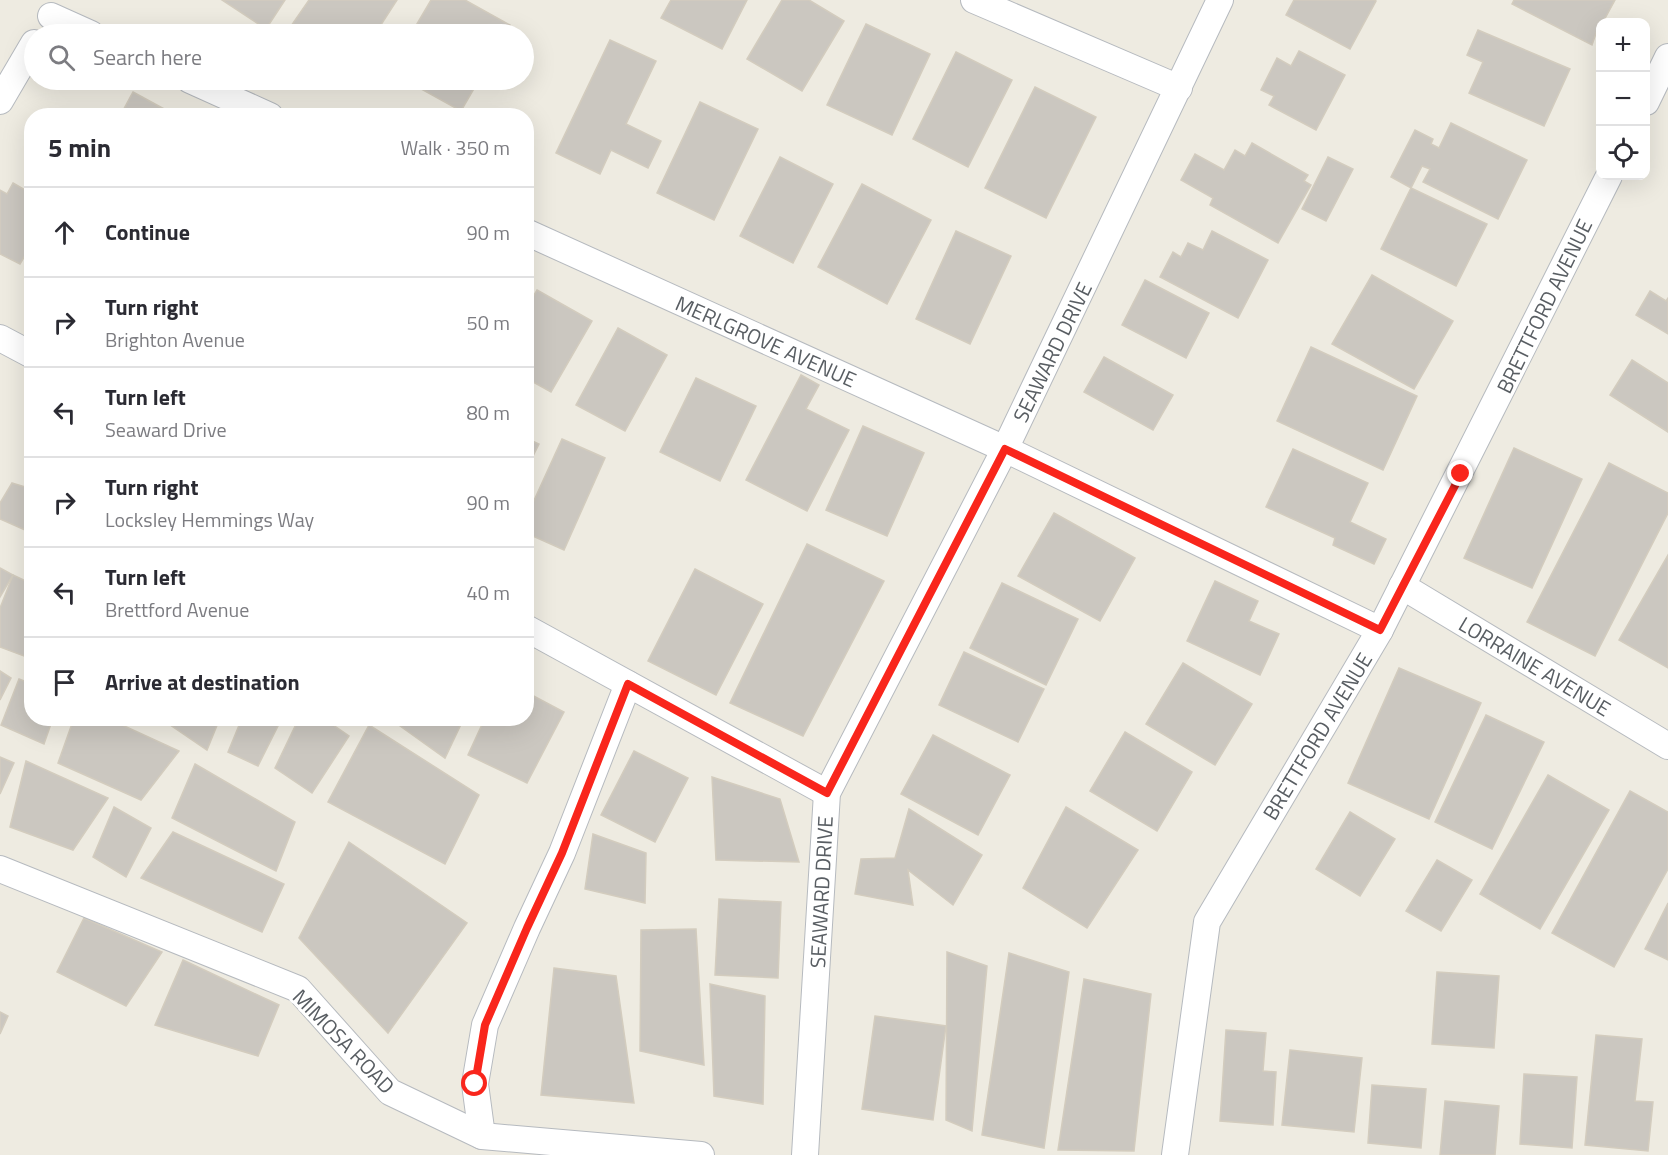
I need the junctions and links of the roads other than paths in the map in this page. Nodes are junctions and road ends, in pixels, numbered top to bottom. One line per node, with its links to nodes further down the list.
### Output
1 (974, 0): 7 (street)
2 (1220, 0): 7 (street, SEAWARD DRIVE)
3 (51, 17): 4 (street)
4 (67, 24)
5 (1668, 57): 9 (street)
6 (24, 60): 10 (street)
7 (1179, 88): 16 (street, SEAWARD DRIVE)
8 (212, 90): 11 (street)
9 (1650, 94)
10 (0, 101)
11 (252, 108)
12 (1607, 180): 17 (street, BRETTFORD AVENUE)
13 (534, 236): 16 (street, MERLGROVE AVENUE)
14 (0, 338): 15 (street)
15 (24, 351)
16 (1005, 449): 18 (street, MERLGROVE AVENUE); 22 (street, SEAWARD DRIVE)
17 (1402, 586): 18 (street, BRETTFORD AVENUE); 21 (street, LORRAINE AVENUE)
18 (1380, 630): 27 (street, BRETTFORD AVENUE)
19 (534, 632): 20 (street)
20 (628, 684): 22 (street); 24 (street)
21 (1668, 746)
22 (827, 793): 26 (street, SEAWARD DRIVE)
23 (0, 869): 24 (street, MIMOSA ROAD)
24 (482, 1136): 25 (street, MIMOSA ROAD)
25 (701, 1155)
26 (805, 1155)
27 (1175, 1155)

